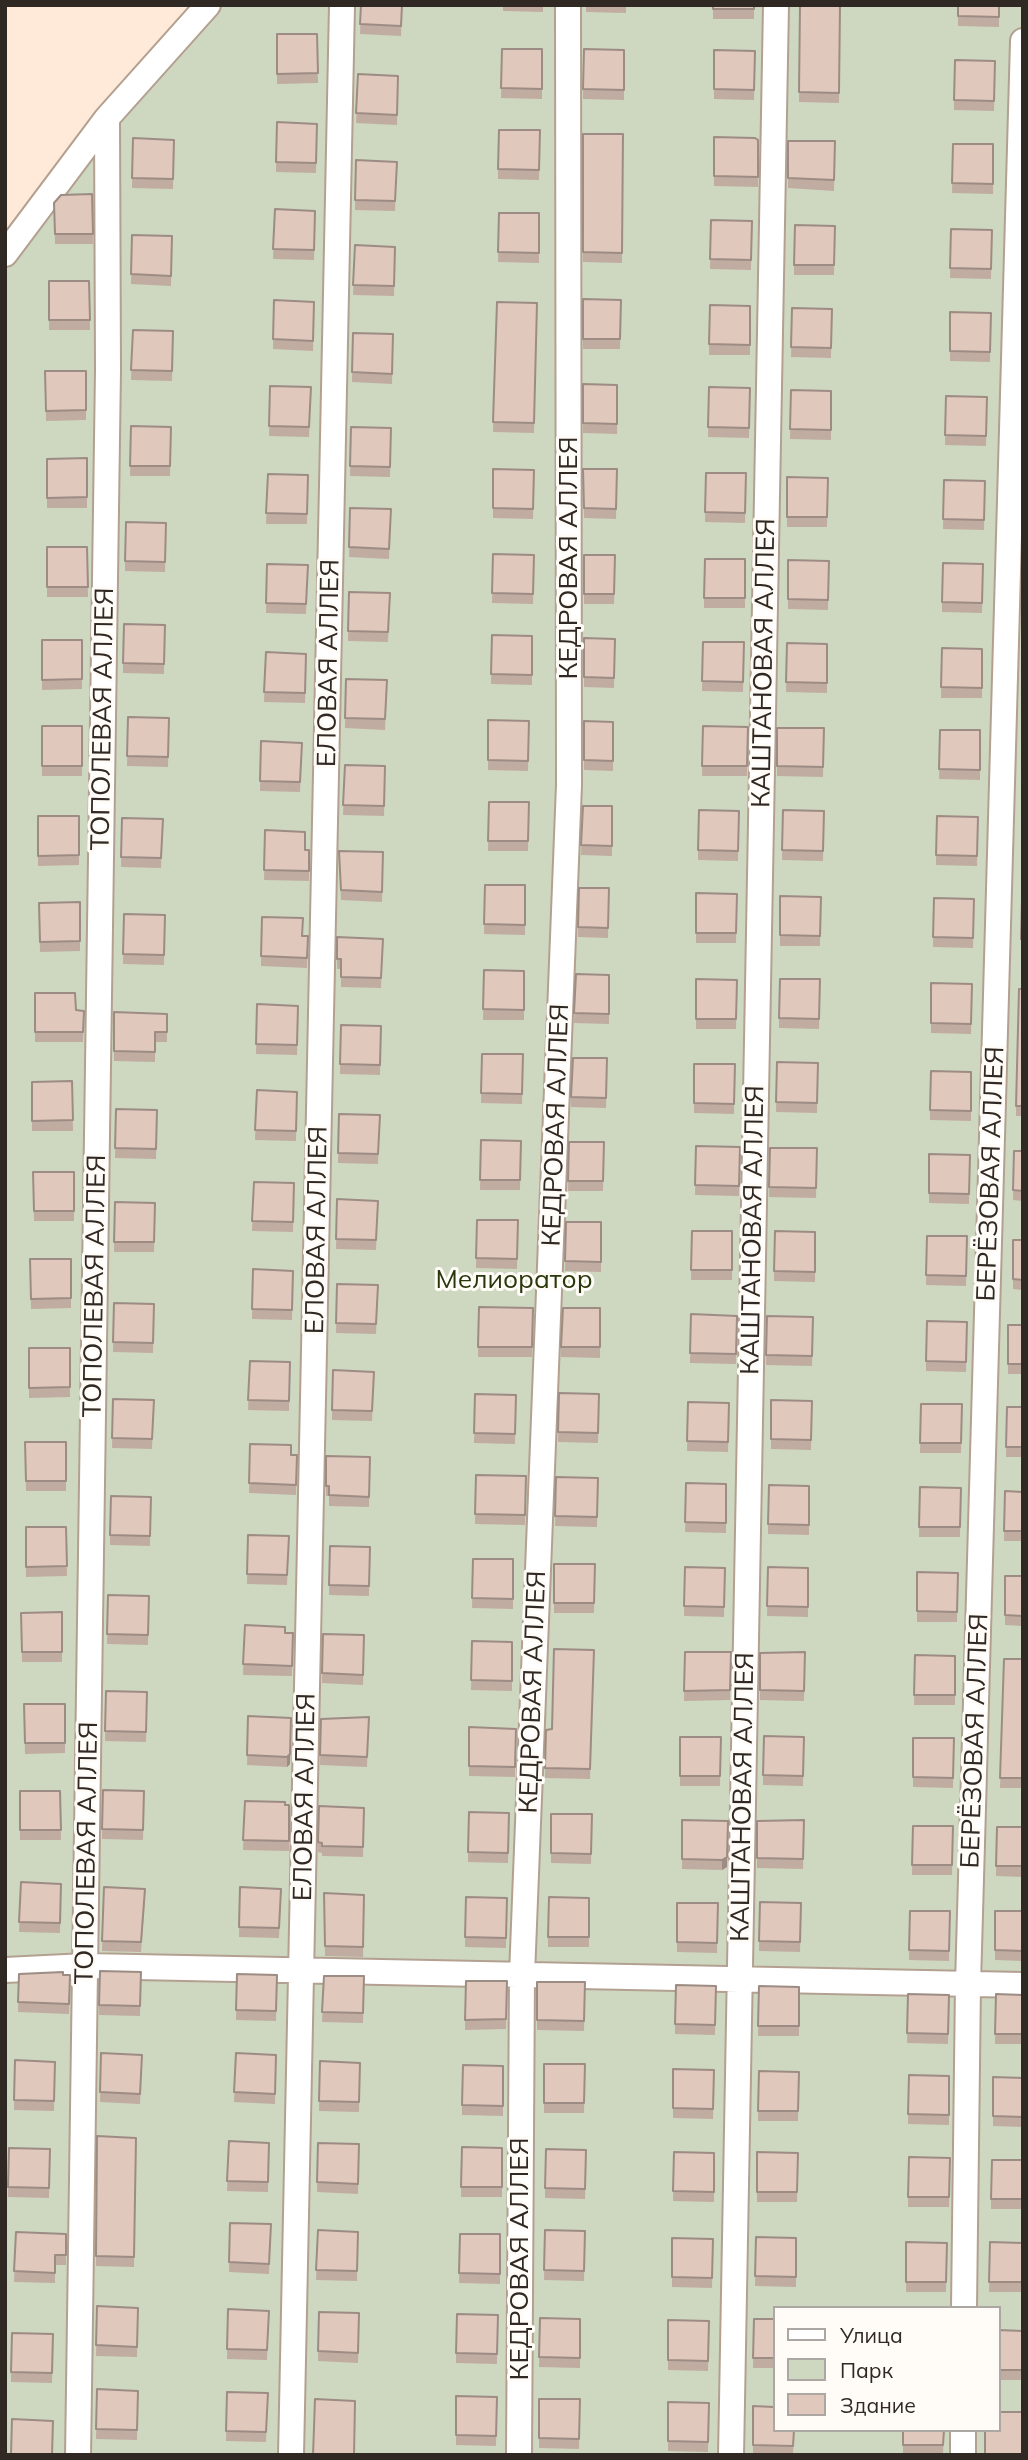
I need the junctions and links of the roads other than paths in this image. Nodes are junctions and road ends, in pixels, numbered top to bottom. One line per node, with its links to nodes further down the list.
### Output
1 (208, 5): 6 (street)
2 (342, 5): 10 (street, ЕЛОВАЯ АЛЛЕЯ)
3 (568, 5): 11 (street, КЕДРОВАЯ АЛЛЕЯ)
4 (776, 5): 12 (street, КАШТАНОВАЯ АЛЛЕЯ)
5 (1023, 41): 13 (street, БЕРЁЗОВАЯ АЛЛЕЯ)
6 (107, 118): 7 (street); 8 (street, ТОПОЛЕВАЯ АЛЛЕЯ)
7 (5, 254)
8 (86, 1966): 9 (street); 10 (street); 17 (street, ТОПОЛЕВАЯ АЛЛЕЯ)
9 (5, 1970)
10 (301, 1970): 11 (street); 18 (street, ЕЛОВАЯ АЛЛЕЯ)
11 (522, 1975): 12 (street); 19 (street, КЕДРОВАЯ АЛЛЕЯ)
12 (739, 1979): 13 (street); 20 (street, КАШТАНОВАЯ АЛЛЕЯ)
13 (968, 1984): 14 (street); 15 (street, БЕРЁЗОВАЯ АЛЛЕЯ)
14 (1023, 1985)
15 (964, 2306)
16 (963, 2432): 21 (street)
17 (78, 2455)
18 (291, 2455)
19 (519, 2455)
20 (731, 2455)
21 (963, 2455)

